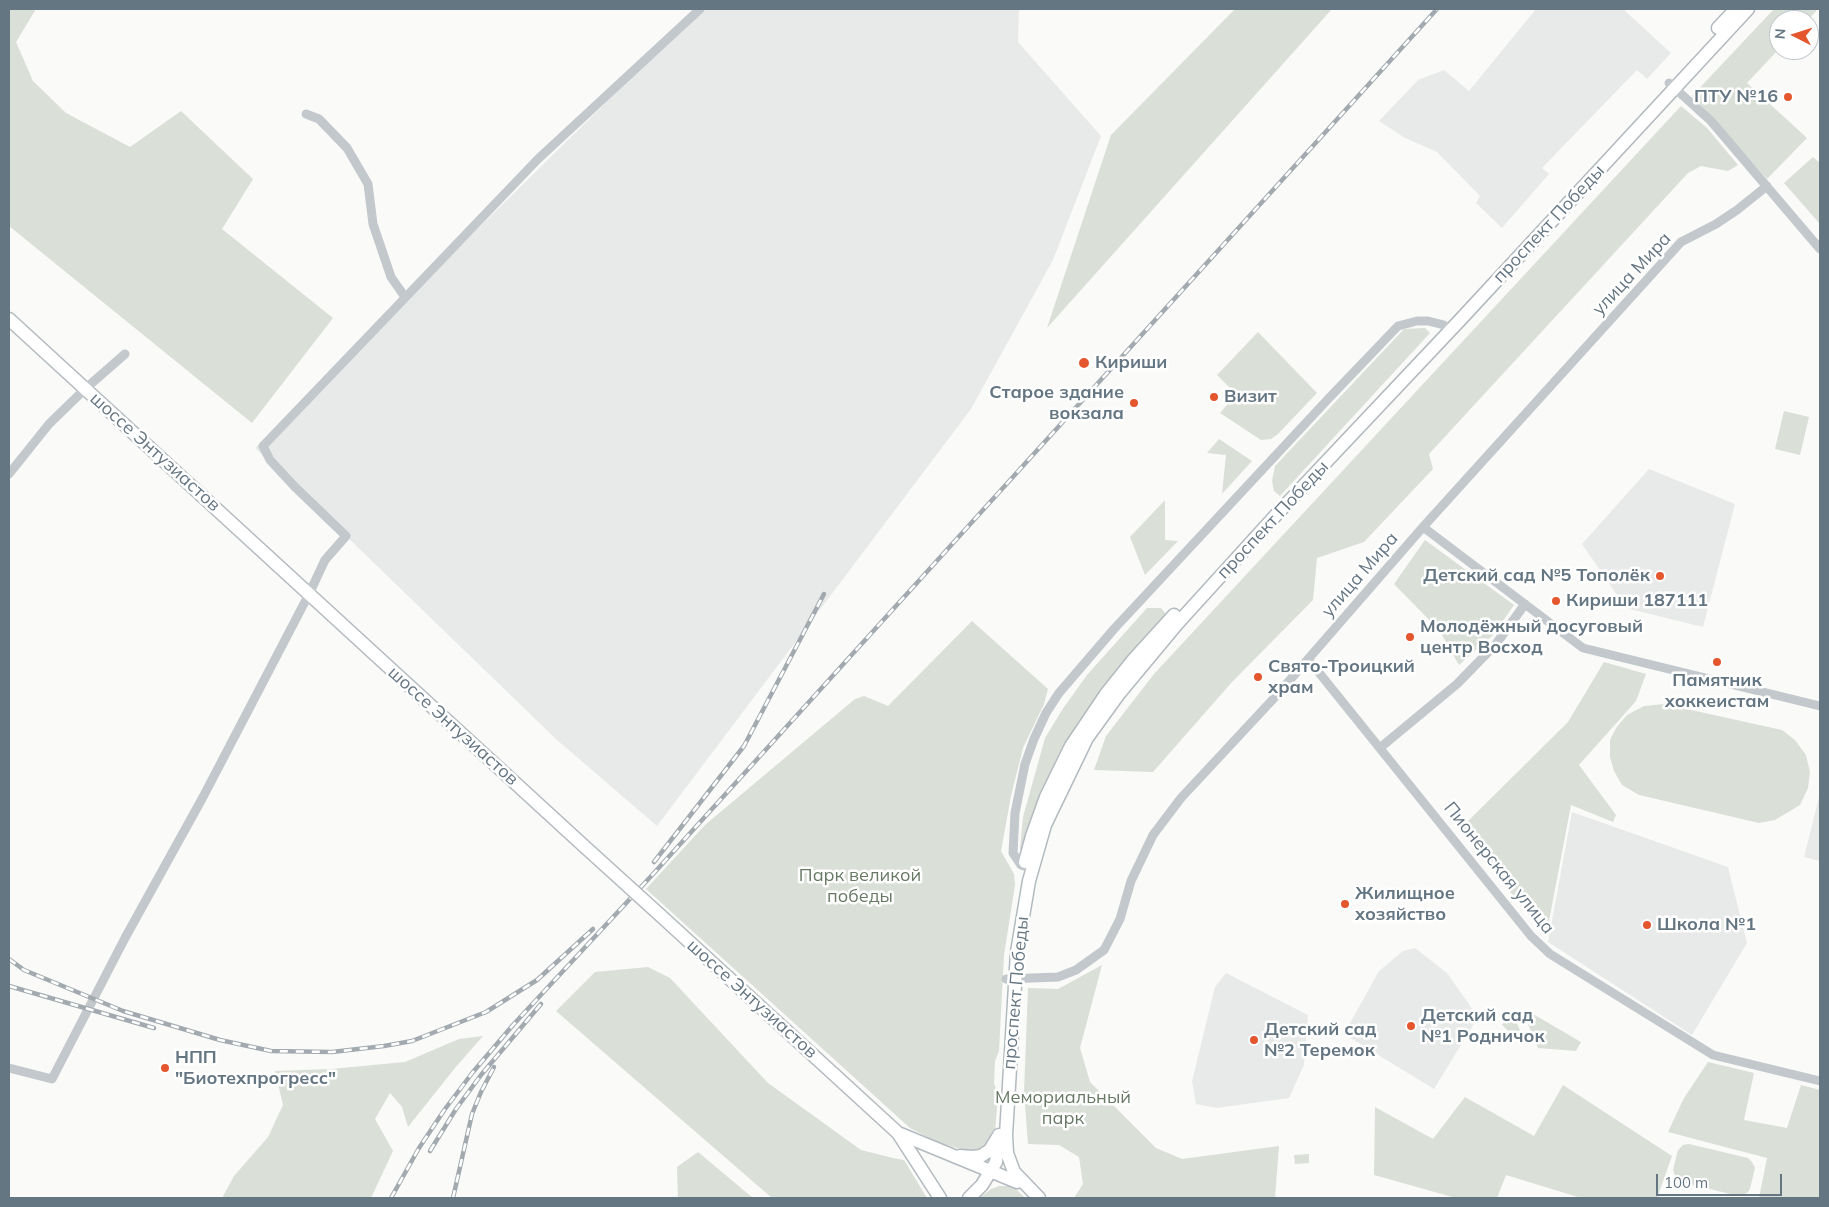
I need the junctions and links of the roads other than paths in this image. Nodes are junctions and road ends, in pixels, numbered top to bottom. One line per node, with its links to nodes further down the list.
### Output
1 (700, 9): 8 (street)
2 (1736, 9): 4 (main road, проспект Победы)
3 (1748, 9): 4 (main road, проспект Победы)
4 (1672, 85): 6 (street); 10 (main road, проспект Победы); 21 (main road, проспект Победы)
5 (306, 114): 8 (street)
6 (1767, 186): 7 (street); 14 (street, улица Мира)
7 (1820, 250)
8 (405, 297): 15 (street)
9 (9, 319): 12 (main road, шоссе Энтузиастов)
10 (1444, 325): 20 (main road, проспект Победы); 20 (street)
11 (125, 354): 12 (street)
12 (85, 389): 13 (street); 15 (main road, шоссе Энтузиастов)
13 (9, 474)
14 (1423, 526): 16 (street); 17 (street, улица Мира)
15 (309, 594): 22 (street); 24 (main road, шоссе Энтузиастов, bridge)
16 (1525, 604): 18 (street); 19 (street)
17 (1308, 659): 19 (street, Пионерская улица); 21 (street, улица Мира)
18 (1820, 706)
19 (1381, 747): 23 (street, Пионерская улица)
20 (1024, 866): 21 (main road, проспект Победы)
21 (1010, 979): 25 (main road, проспект Победы)
22 (9, 1068)
23 (1820, 1081)
24 (898, 1133): 26 (main road); 31 (main road)
25 (1002, 1135): 26 (main road); 27 (main road); 30 (main road)
26 (954, 1156): 27 (main road)
27 (990, 1172): 28 (main road); 29 (main road)
28 (1016, 1182): 29 (main road); 30 (main road)
29 (982, 1186): 32 (main road)
30 (1037, 1195)
31 (940, 1198)
32 (969, 1198)

